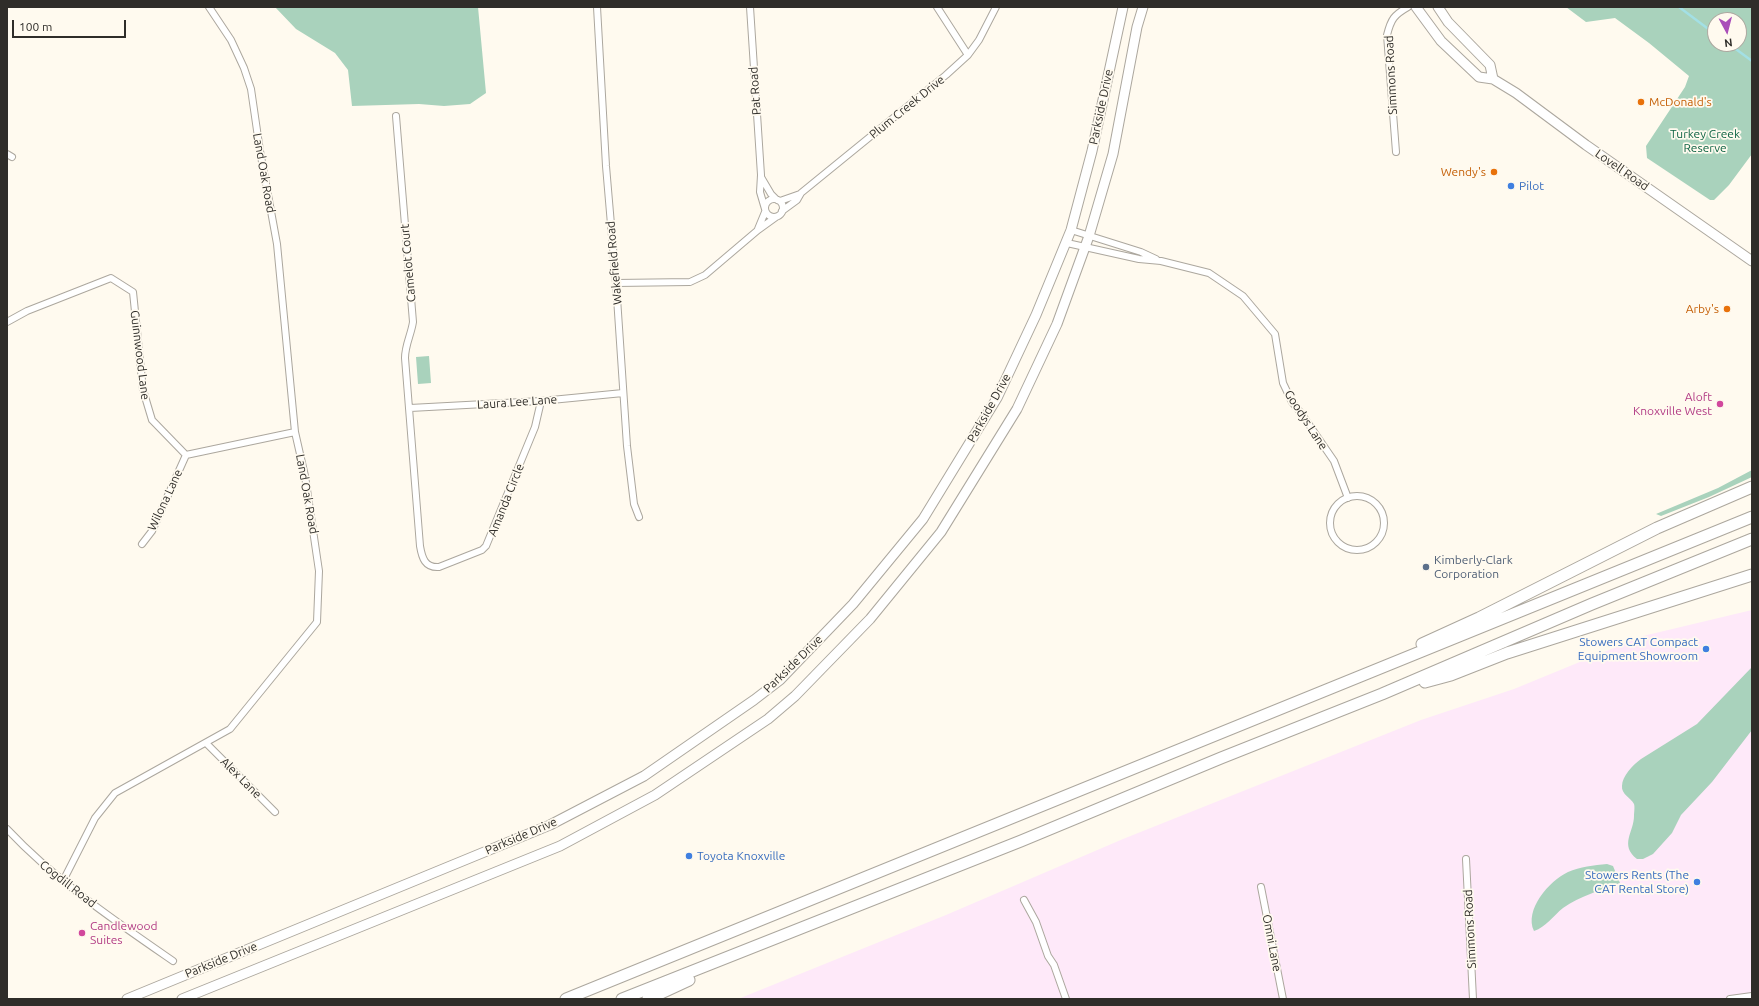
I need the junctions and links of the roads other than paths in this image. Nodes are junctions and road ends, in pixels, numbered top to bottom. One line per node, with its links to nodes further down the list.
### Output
1 (210, 7): 33 (street, Land Oak Road)
2 (597, 7): 28 (street, Wakefield Road)
3 (750, 7): 15 (street, Pat Road)
4 (938, 7): 11 (street)
5 (996, 7): 11 (street, Plum Creek Drive)
6 (1123, 7): 22 (street, Parkside Drive)
7 (1143, 7): 23 (street, Parkside Drive)
8 (1408, 7): 14 (street, Simmons Road)
9 (1416, 7): 12 (street, Lovell Road)
10 (1438, 7): 12 (street)
11 (968, 55): 16 (street, Plum Creek Drive)
12 (1493, 78): 27 (street, Lovell Road)
13 (396, 116): 32 (street, Camelot Court)
14 (1396, 152)
15 (761, 175): 17 (street, Pat Road); 18 (street, Pat Road)
16 (801, 193): 17 (street, Plum Creek Drive); 19 (street, Plum Creek Drive)
17 (778, 201): 18 (street, Plum Creek Drive); 19 (street)
18 (765, 210): 20 (street); 21 (street, Plum Creek Drive)
19 (782, 211): 20 (street, Plum Creek Drive)
20 (776, 217): 21 (street, Plum Creek Drive)
21 (758, 230): 28 (street, Plum Creek Drive)
22 (1071, 230): 23 (street, Goodys Lane); 24 (street, Parkside Drive)
23 (1089, 236): 25 (street, Parkside Drive); 26 (street, Goodys Lane)
24 (1067, 243): 25 (street, Goodys Lane); 54 (street, Parkside Drive)
25 (1085, 247): 26 (street, Goodys Lane); 55 (street, Parkside Drive)
26 (1161, 261): 36 (street, Goodys Lane)
27 (1752, 261)
28 (616, 283): 30 (street, Wakefield Road)
29 (7, 322): 34 (street, Guinnwood Lane)
30 (623, 393): 31 (street, Laura Lee Lane); 38 (street, Wakefield Road)
31 (541, 401): 32 (street, Laura Lee Lane); 32 (street, Amanda Circle)
32 (410, 408)
33 (295, 432): 34 (street); 44 (street, Land Oak Road)
34 (186, 455): 40 (street, Wilona Lane)
35 (1752, 487): 42 (highway)
36 (1348, 498): 36 (street)
37 (1752, 517): 42 (highway)
38 (640, 518)
39 (1752, 539): 43 (highway)
40 (142, 544)
41 (1752, 575): 43 (highway)
42 (1350, 679): 56 (highway)
43 (1382, 694): 51 (highway)
44 (206, 744): 45 (street, Alex Lane); 48 (street, Land Oak Road)
45 (275, 812)
46 (7, 829): 48 (street, Cogdill Road)
47 (1466, 859): 61 (street, Simmons Road)
48 (63, 880): 52 (street, Cogdill Road)
49 (1261, 887): 60 (street, Omni Lane)
50 (1024, 900): 59 (street)
51 (797, 930): 57 (highway); 58 (highway)
52 (173, 961)
53 (1752, 996): 62 (street)
54 (127, 999)
55 (182, 999)
56 (566, 999)
57 (622, 999)
58 (648, 999)
59 (1066, 999)
60 (1283, 999)
61 (1473, 999)
62 (1730, 999)

